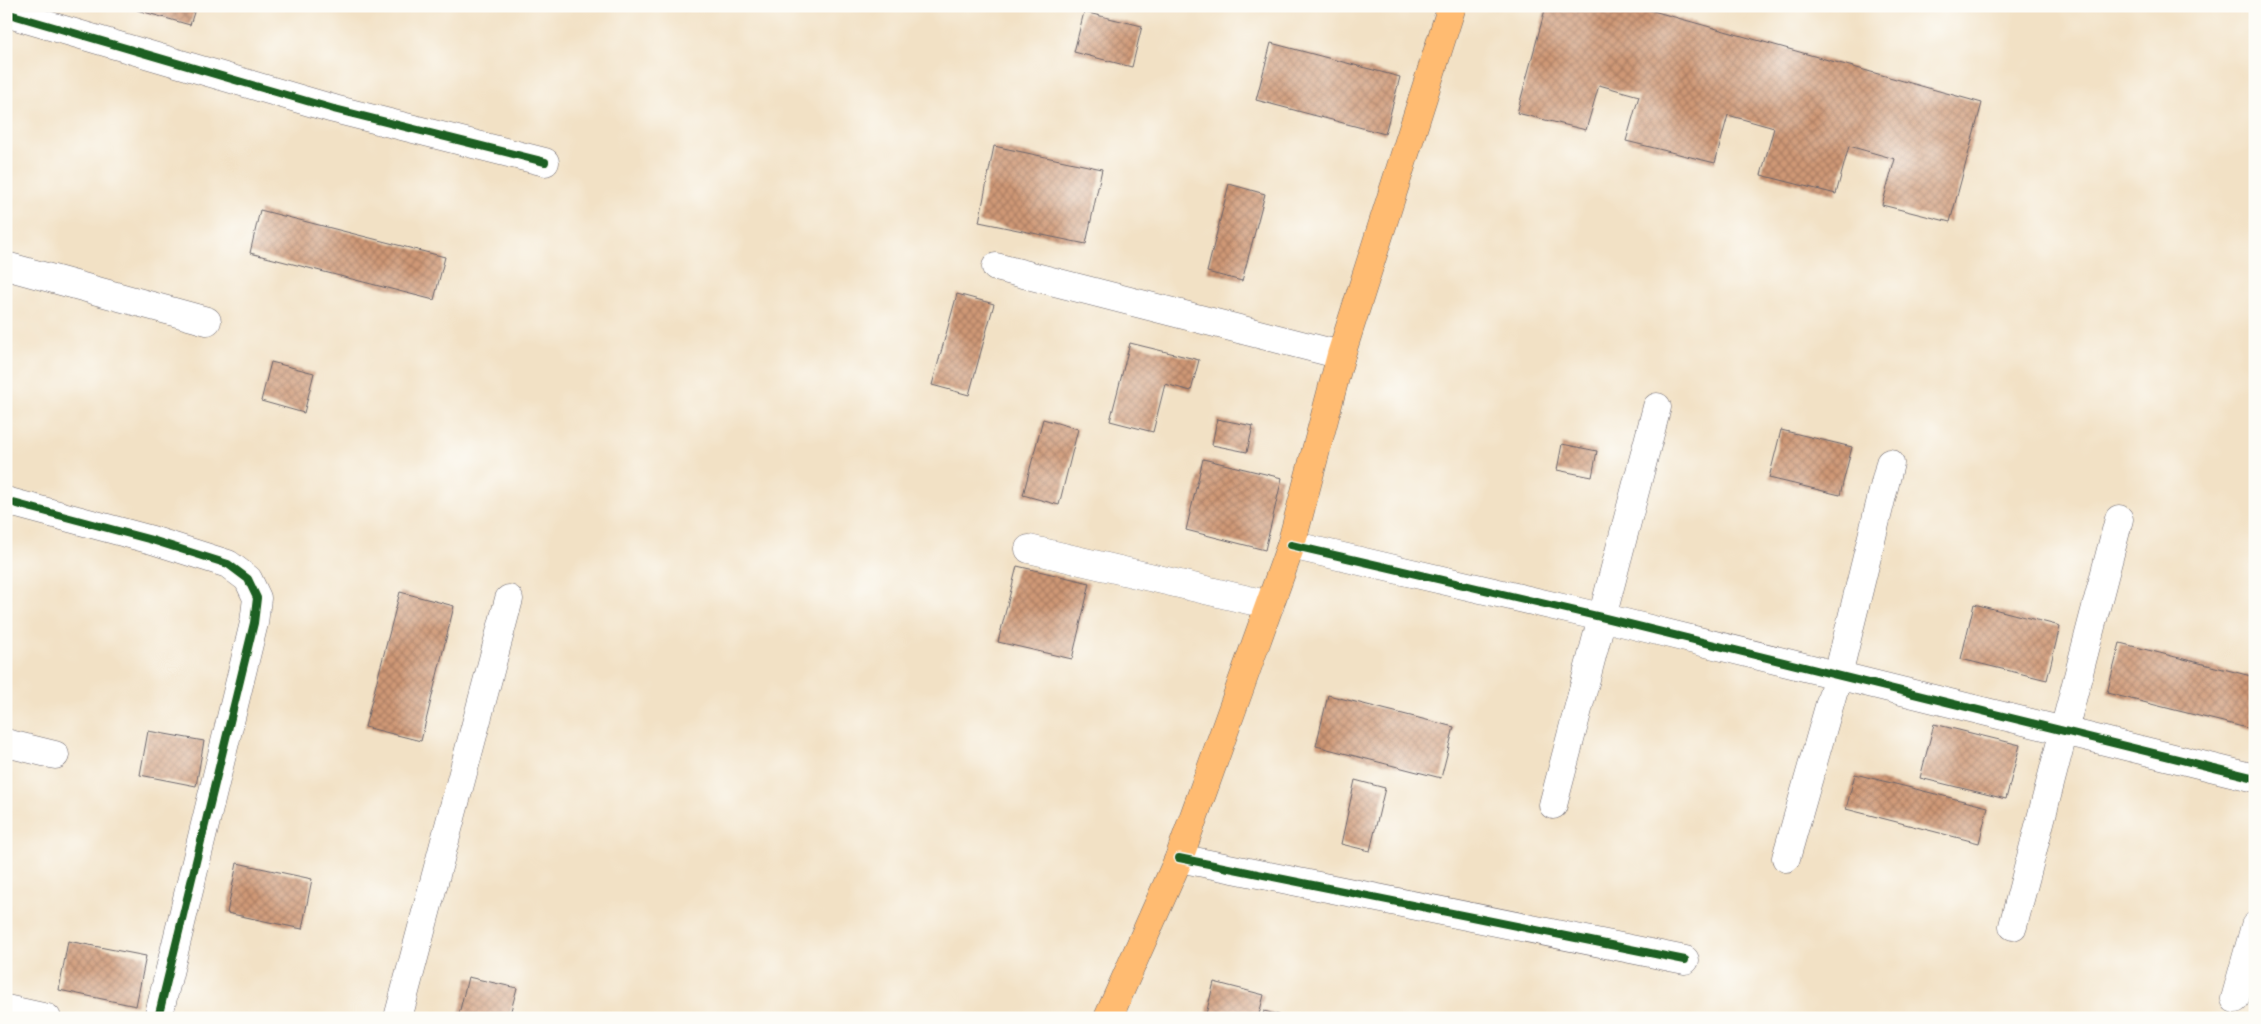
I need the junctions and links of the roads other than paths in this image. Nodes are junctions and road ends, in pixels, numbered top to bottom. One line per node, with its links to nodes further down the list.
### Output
1 (1452, 6): 7 (main road)
2 (6, 13): 3 (street)
3 (545, 162)
4 (6, 266): 6 (street)
5 (996, 267): 7 (street)
6 (207, 321)
7 (1340, 355): 12 (main road)
8 (1656, 406): 16 (street)
9 (1890, 463): 17 (street)
10 (6, 501): 31 (street)
11 (2119, 519): 18 (street)
12 (1291, 545): 15 (main road); 16 (street)
13 (1029, 550): 15 (street)
14 (509, 599): 32 (street)
15 (1270, 605): 23 (main road)
16 (1602, 617): 17 (street); 22 (street)
17 (1838, 675): 18 (street); 24 (street)
18 (2065, 731): 21 (street); 25 (street)
19 (6, 743): 20 (street)
20 (55, 755)
21 (2255, 778)
22 (1553, 805)
23 (1179, 858): 27 (street); 33 (main road)
24 (1786, 858)
25 (2013, 926)
26 (2255, 926): 28 (street)
27 (1685, 960)
28 (2235, 999)
29 (6, 1009): 30 (street)
30 (47, 1018)
31 (158, 1018)
32 (398, 1018)
33 (1108, 1018)

